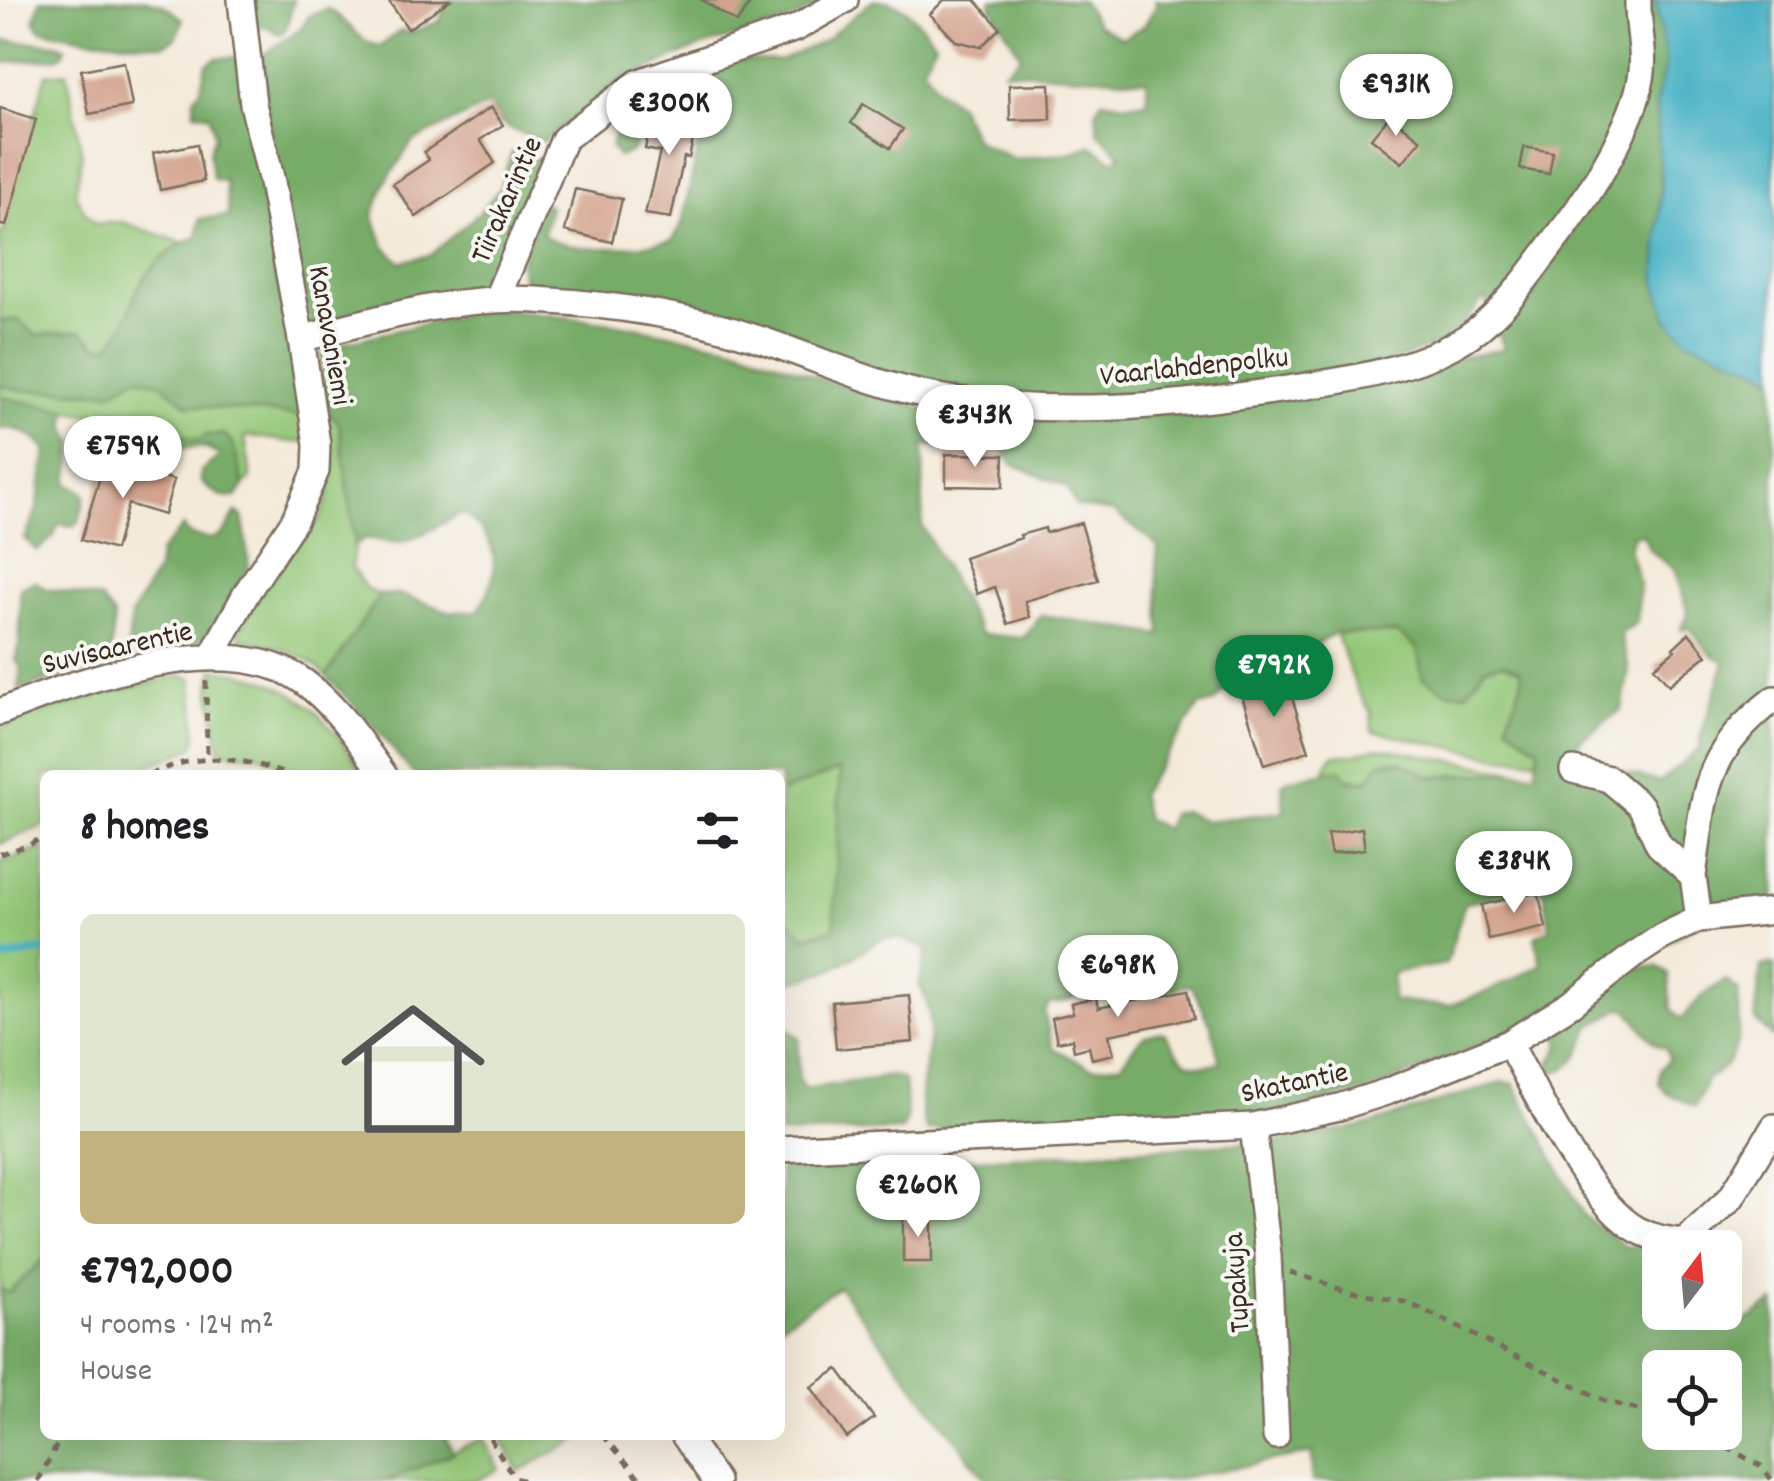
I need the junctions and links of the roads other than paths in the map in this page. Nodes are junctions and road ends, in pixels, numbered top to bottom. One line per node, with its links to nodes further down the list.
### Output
1 (241, 0): 5 (street, Kanavaniemi)
2 (845, 0): 4 (street, Tiirakarintie)
3 (1638, 0): 4 (street, Vaarlahdenpolku)
4 (497, 298): 5 (street, Vaarlahdenpolku)
5 (302, 339): 6 (street, Kanavaniemi)
6 (212, 656): 8 (street, Suvisaarentie); 9 (street, Suvisaarentie)
7 (1774, 699): 11 (street)
8 (0, 712)
9 (380, 770)
10 (1573, 770): 11 (street)
11 (1692, 876): 13 (street)
12 (1774, 911): 13 (street, Skatantie)
13 (1699, 919): 14 (street, Skatantie)
14 (1509, 1043): 15 (street, Skatantie); 16 (street)
15 (1253, 1126): 17 (street, Skatantie); 18 (street, Tupakuja)
16 (1774, 1127)
17 (785, 1149)
18 (1276, 1436)
19 (687, 1440): 20 (street)
20 (716, 1481)

